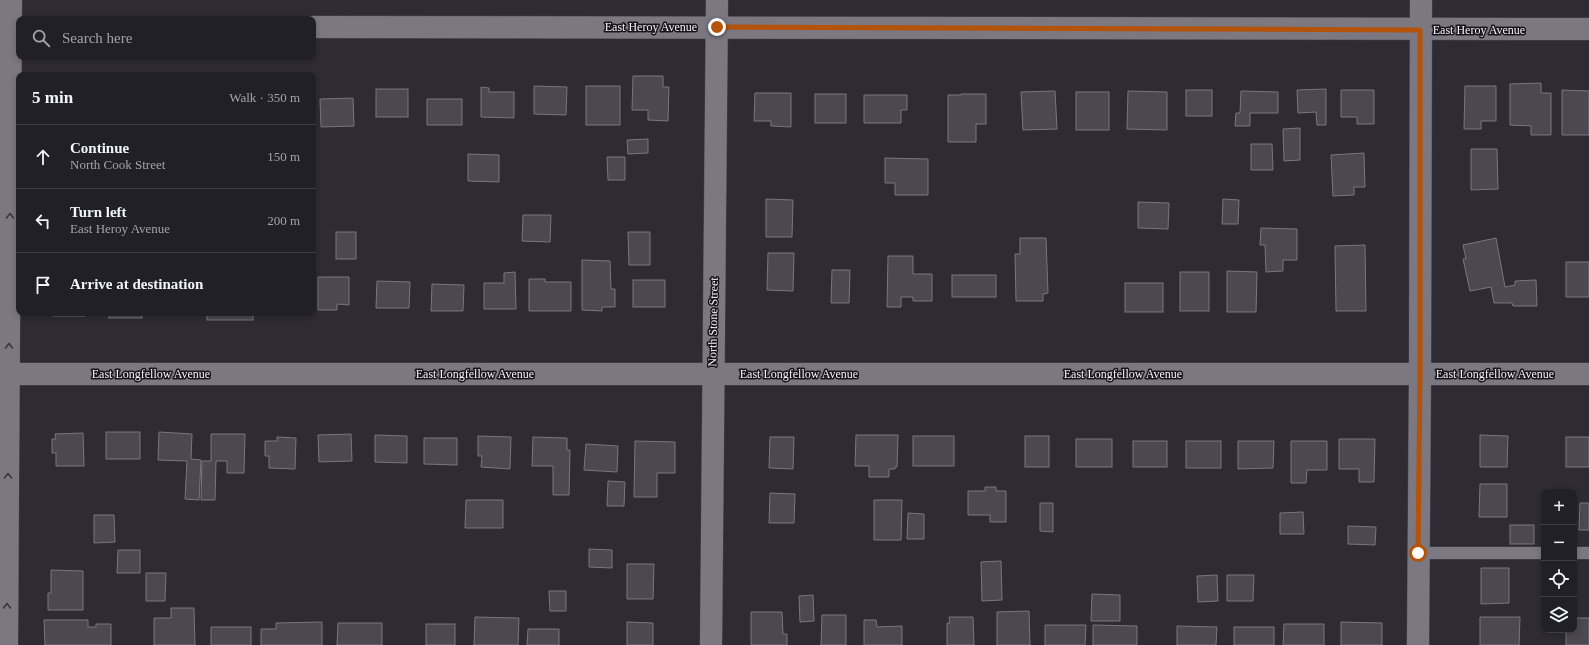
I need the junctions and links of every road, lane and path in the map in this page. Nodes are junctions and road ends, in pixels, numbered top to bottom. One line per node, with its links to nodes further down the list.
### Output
1 (11, 0): 4 (street)
2 (717, 0): 6 (street, North Stone Street)
3 (1421, 0): 8 (street)
4 (15, 27): 9 (street)
5 (316, 27): 6 (street, East Heroy Avenue)
6 (717, 27): 8 (street, East Heroy Avenue); 11 (street, North Stone Street)
7 (1589, 29): 8 (street, East Heroy Avenue)
8 (1420, 30): 12 (street)
9 (5, 57): 10 (street, one-way to 9)
10 (9, 374): 11 (street, East Longfellow Avenue); 14 (street)
11 (712, 374): 12 (street, East Longfellow Avenue); 20 (street, North Stone Street)
12 (1420, 374): 13 (street, East Longfellow Avenue); 15 (street)
13 (1589, 374)
14 (4, 402): 19 (street, one-way to 14)
15 (1418, 553): 16 (lane); 21 (street)
16 (1541, 553)
17 (1577, 553): 18 (lane)
18 (1589, 553)
19 (7, 645)
20 (711, 645)
21 (1418, 645)

